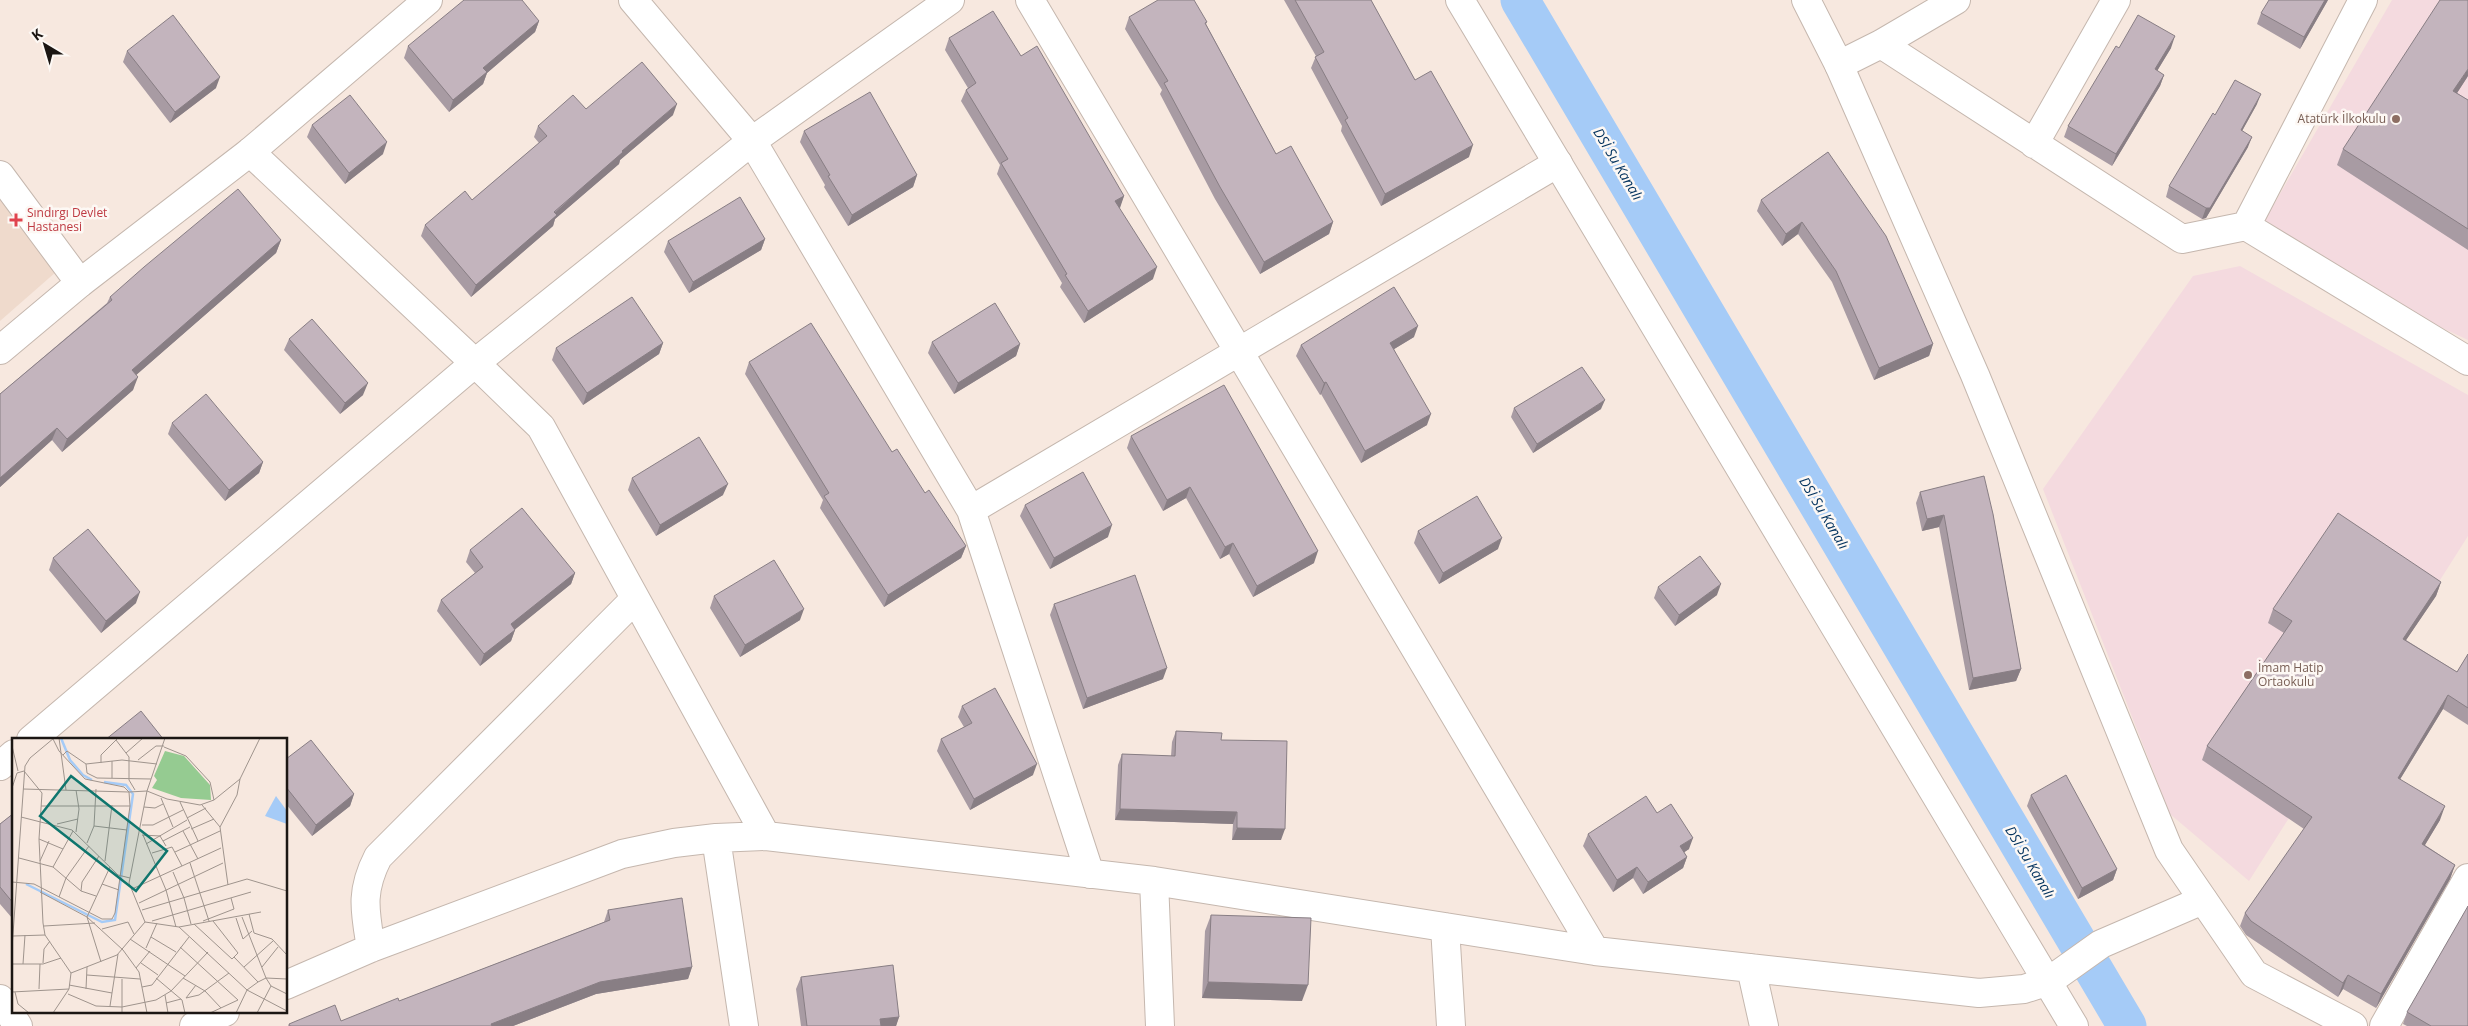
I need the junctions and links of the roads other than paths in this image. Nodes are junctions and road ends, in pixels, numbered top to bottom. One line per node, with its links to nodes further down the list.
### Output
1 (428, 0): 14 (street)
2 (632, 0): 12 (street)
3 (950, 0): 12 (street)
4 (1030, 0): 20 (street)
5 (1460, 0): 15 (street)
6 (1806, 0): 11 (street)
7 (1956, 0): 10 (street)
8 (2116, 0): 13 (street)
9 (2364, 0): 17 (street)
10 (1881, 44): 11 (street); 13 (street)
11 (1839, 65): 33 (street)
12 (752, 141): 22 (street); 23 (street)
13 (2034, 144): 17 (street)
14 (250, 152): 18 (street); 22 (street)
15 (1558, 163): 20 (street); 38 (street)
16 (0, 175): 18 (street)
17 (2246, 226): 21 (street)
18 (80, 282): 19 (street)
19 (0, 350)
20 (1238, 350): 23 (street); 36 (street)
21 (2468, 361)
22 (475, 363): 24 (street); 25 (street)
23 (972, 510): 30 (street)
24 (635, 599): 28 (street); 35 (street)
25 (33, 738)
26 (12, 756): 27 (street)
27 (0, 766)
28 (766, 836): 29 (street); 30 (street)
29 (716, 838): 35 (street); 44 (street)
30 (1090, 874): 32 (street)
31 (2468, 878): 50 (street)
32 (1154, 881): 34 (street); 45 (street)
33 (2203, 900): 38 (street); 49 (street)
34 (1445, 927): 36 (street); 46 (street)
35 (372, 948): 39 (street)
36 (1595, 951): 37 (street)
37 (1751, 968): 38 (street); 47 (street)
38 (2049, 981): 48 (street)
39 (288, 984)
40 (0, 999): 42 (street)
41 (221, 1014): 43 (street)
42 (18, 1026)
43 (194, 1026)
44 (744, 1026)
45 (1160, 1026)
46 (1450, 1026)
47 (1764, 1026)
48 (2074, 1026)
49 (2353, 1026)
50 (2384, 1026)

